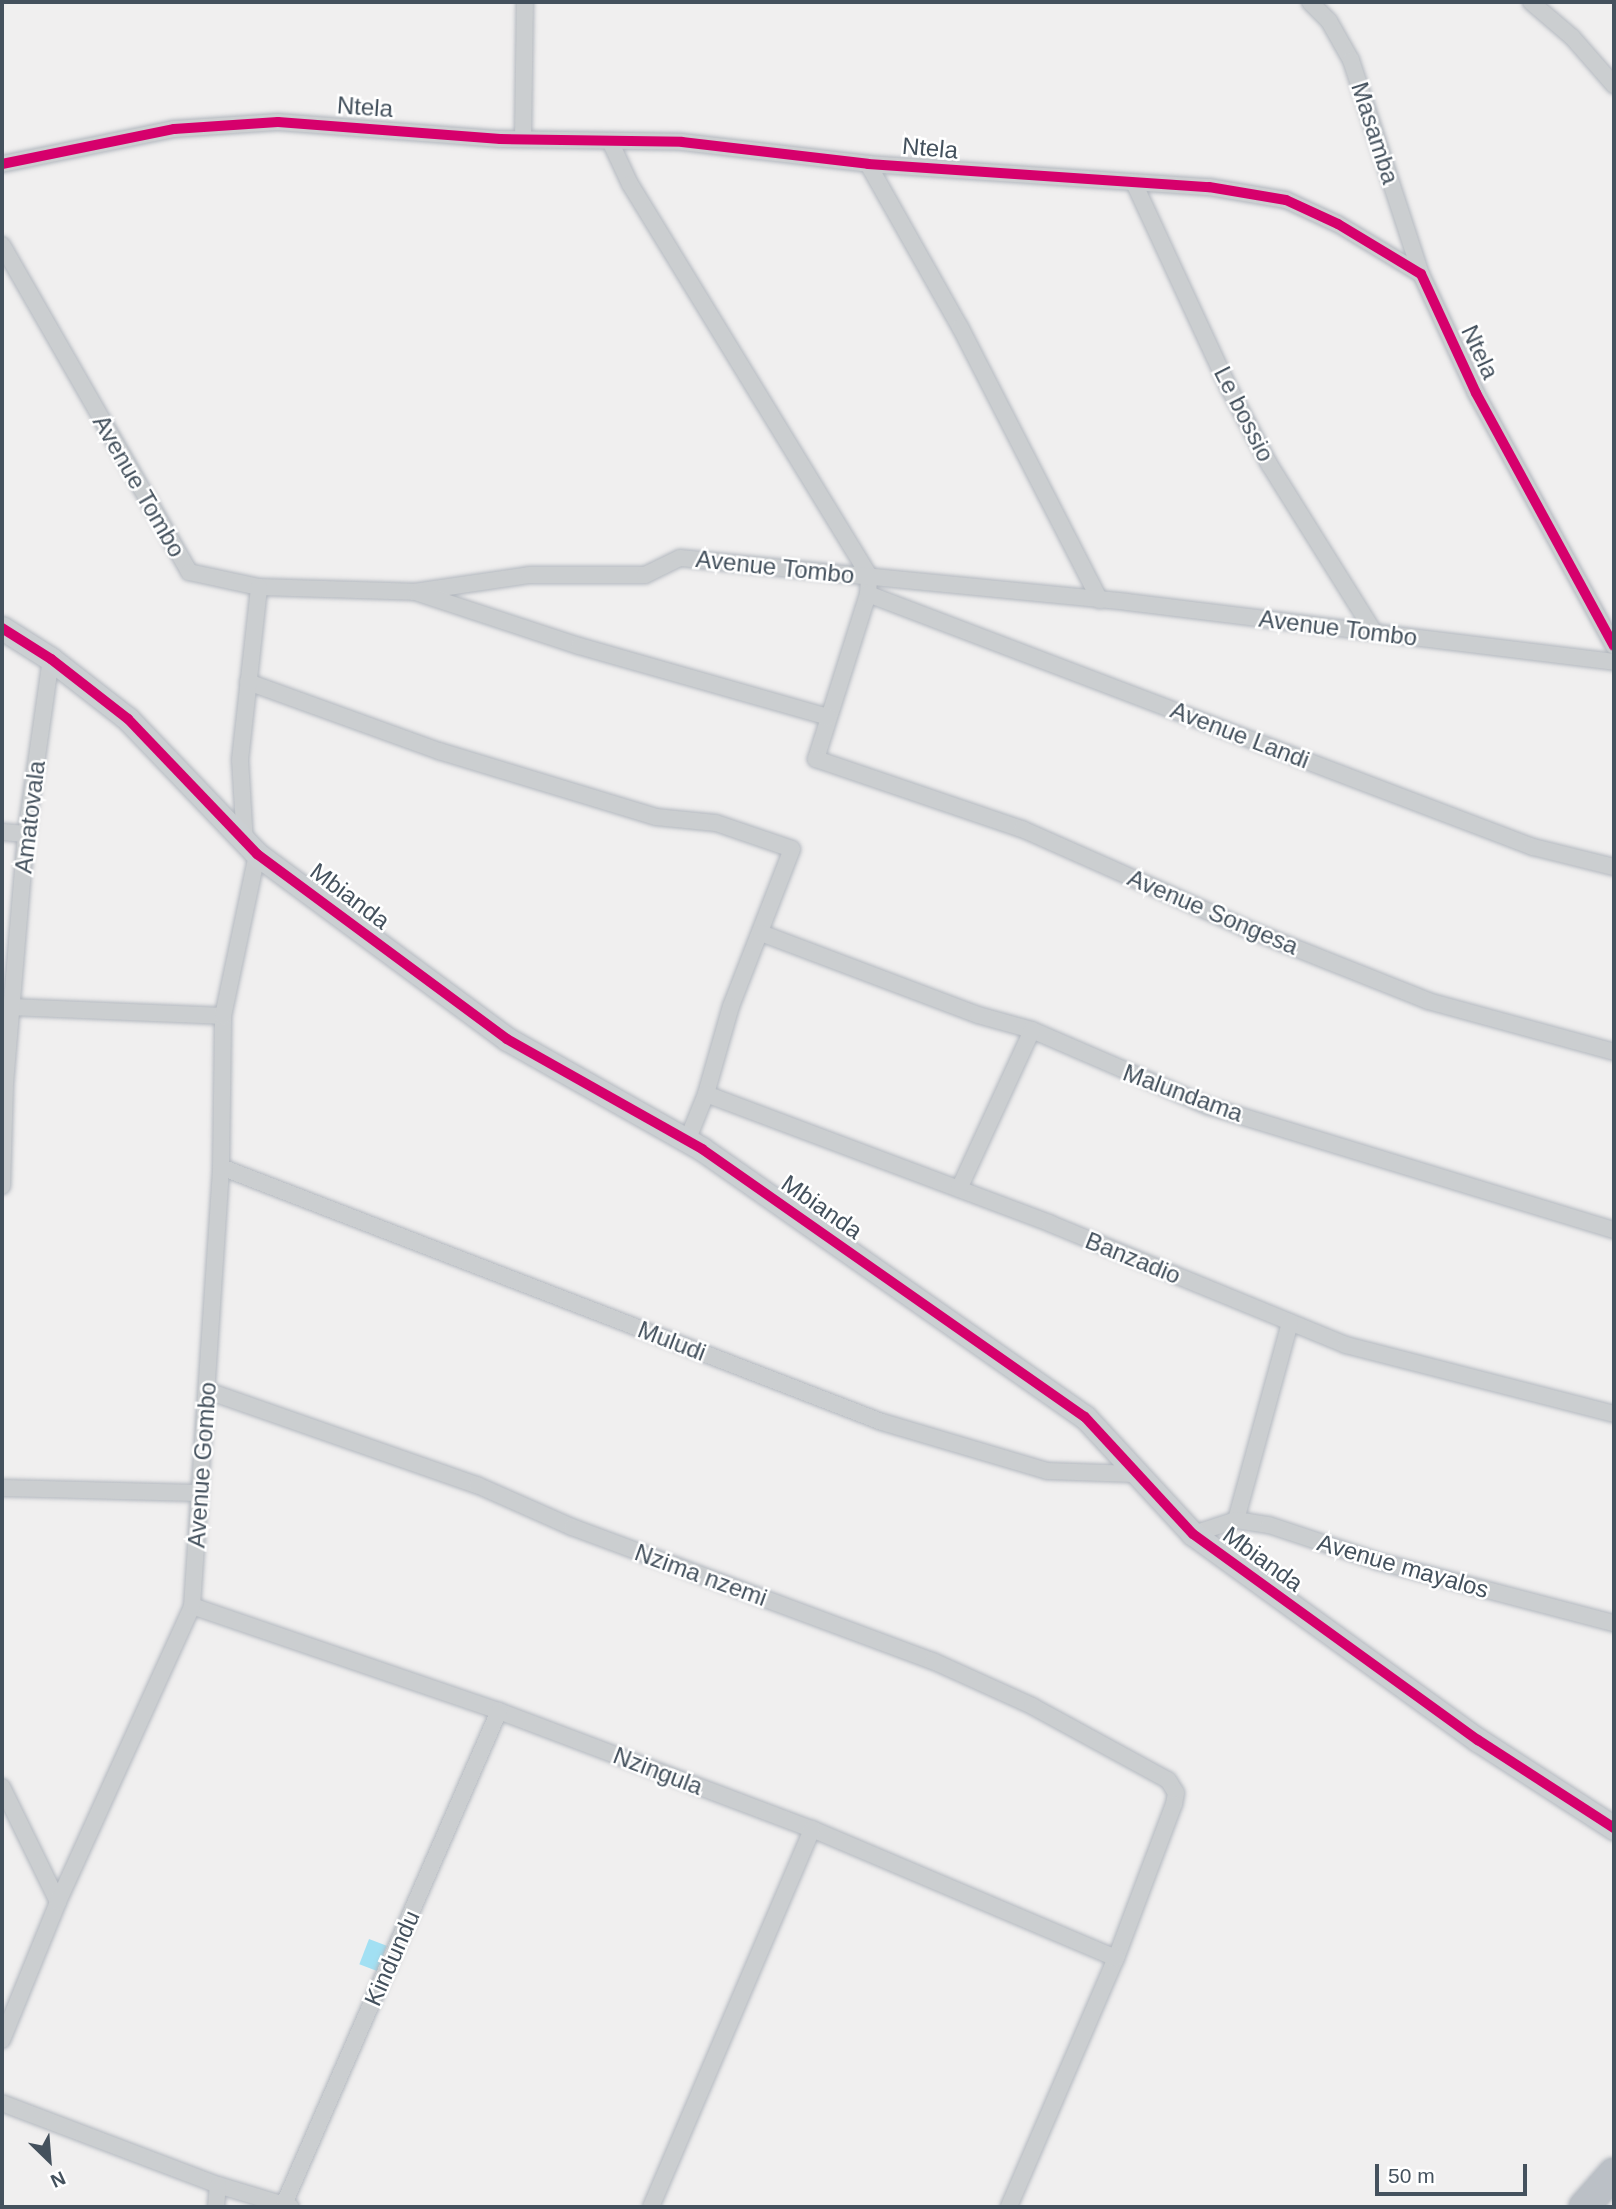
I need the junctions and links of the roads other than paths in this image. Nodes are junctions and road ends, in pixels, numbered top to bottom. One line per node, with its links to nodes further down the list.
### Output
1 (525, 2): 5 (street)
2 (1310, 2): 11 (street, Masamba)
3 (1531, 2): 4 (street)
4 (1614, 85)
5 (523, 139): 6 (street, Ntela); 7 (street, Ntela)
6 (610, 141): 8 (street, Ntela); 12 (street)
7 (2, 164)
8 (868, 164): 9 (street, Ntela); 16 (street)
9 (1135, 185): 11 (street, Ntela); 18 (street, Le bossio)
10 (2, 245): 13 (street, Avenue Tombo)
11 (1421, 274): 19 (street, Ntela)
12 (869, 576): 14 (street, Avenue Tombo); 15 (street); 16 (street, Avenue Tombo)
13 (259, 587): 14 (street, Avenue Tombo); 22 (street, Avenue Gombo)
14 (414, 592): 23 (street)
15 (868, 594): 23 (street); 27 (street, Avenue Landi)
16 (1100, 600): 18 (street, Avenue Tombo)
17 (2, 628): 20 (street, Mbianda)
18 (1374, 632): 21 (street, Avenue Tombo)
19 (1614, 646)
20 (51, 659): 25 (street, Amatovala); 26 (street, Mbianda)
21 (1614, 662)
22 (248, 682): 26 (street, Avenue Gombo); 28 (street)
23 (828, 717): 32 (street, Avenue Songesa)
24 (2, 832): 25 (street)
25 (26, 834): 29 (street, Amatovala)
26 (251, 848): 30 (street, Avenue Gombo); 34 (street, Mbianda)
27 (1614, 867)
28 (761, 933): 31 (street, Malundama); 33 (street)
29 (12, 1007): 30 (street); 36 (street, Amatovala)
30 (223, 1016): 35 (street, Avenue Gombo)
31 (1032, 1030): 37 (street); 38 (street, Malundama)
32 (1614, 1052)
33 (706, 1094): 34 (street); 37 (street, Banzadio)
34 (687, 1141): 42 (street, Mbianda)
35 (221, 1167): 40 (street, Avenue Gombo); 42 (street, Muludi)
36 (2, 1186)
37 (959, 1189): 39 (street, Banzadio)
38 (1614, 1230)
39 (1290, 1322): 41 (street, Banzadio); 45 (street)
40 (208, 1391): 44 (street, Avenue Gombo); 55 (street, Nzima nzemi)
41 (1614, 1414)
42 (1134, 1474): 46 (street, Mbianda)
43 (2, 1488): 44 (street)
44 (199, 1493): 47 (street, Avenue Gombo)
45 (1236, 1520): 46 (street); 48 (street, Avenue mayalos)
46 (1193, 1534): 52 (street, Mbianda)
47 (192, 1606): 49 (street, Nzingula); 54 (street, Avenue Gombo)
48 (1614, 1623)
49 (499, 1711): 53 (street, Nzingula); 60 (street, Kindundu)
50 (2, 1787): 51 (street)
51 (8, 1809): 54 (street)
52 (1614, 1828)
53 (813, 1829): 55 (street, Nzingula); 62 (street)
54 (58, 1902): 56 (street, Avenue Gombo)
55 (1116, 1958): 63 (street)
56 (2, 2040)
57 (2, 2103): 59 (street)
58 (1614, 2173): 64 (highway)
59 (218, 2185): 60 (street); 61 (street)
60 (288, 2206)
61 (216, 2207)
62 (651, 2207)
63 (1009, 2207)
64 (1584, 2207)

